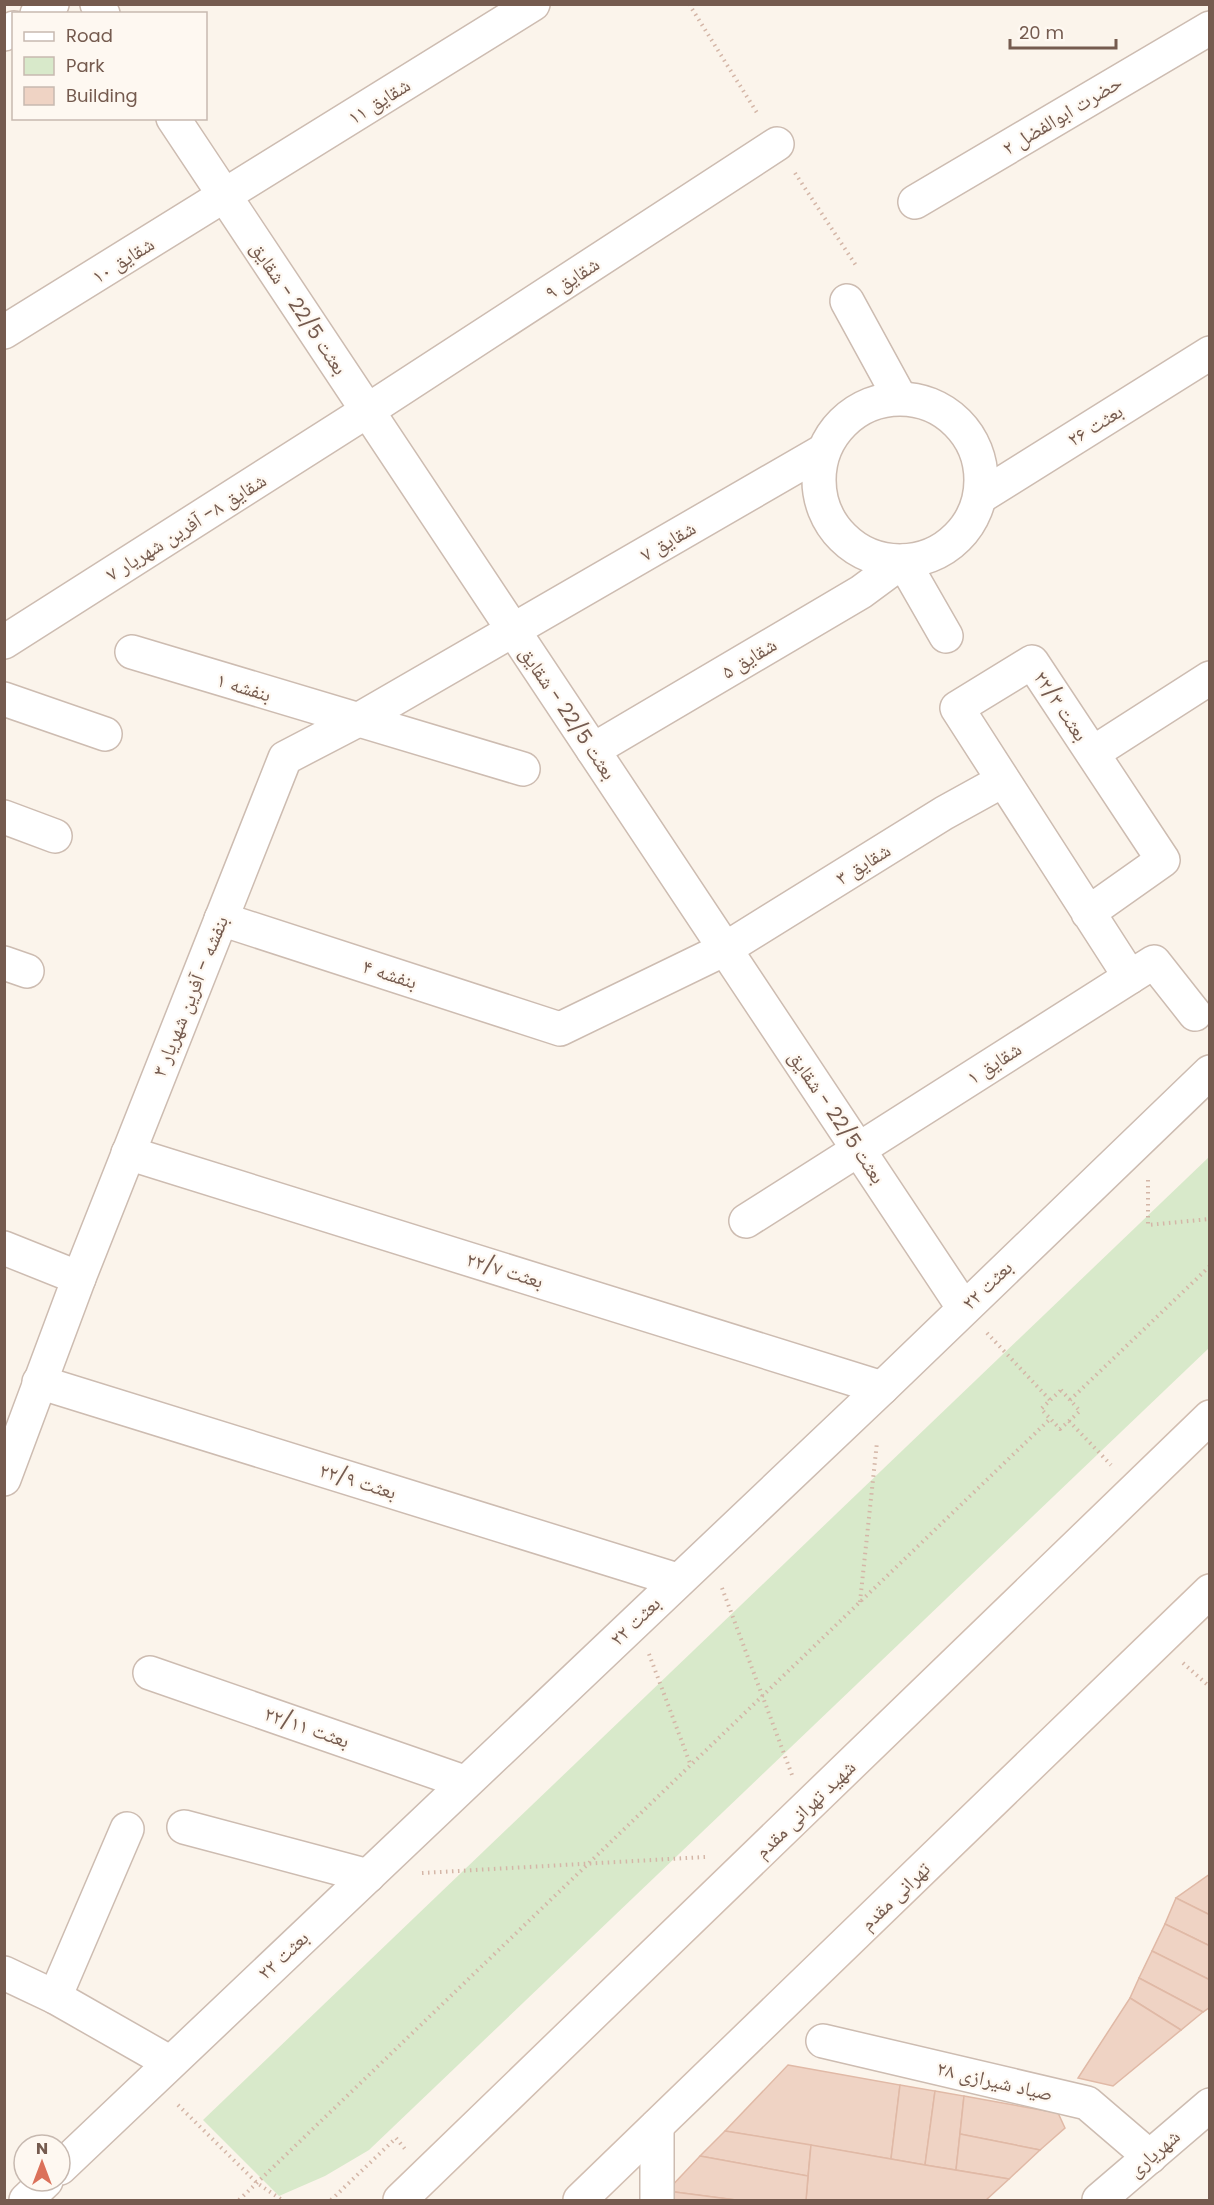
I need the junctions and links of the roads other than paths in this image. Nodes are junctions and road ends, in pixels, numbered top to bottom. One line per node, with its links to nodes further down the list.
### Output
1 (533, 4): 5 (street, شقایق ۱۱)
2 (1209, 28): 6 (street, حضرت ابوالفضل ۲)
3 (173, 120): 5 (street, بعثت 22/5 - شقایق)
4 (777, 144): 11 (street, شقایق ۹)
5 (225, 197): 8 (street, شقایق ۱۰); 11 (street, بعثت 22/5 - شقایق)
6 (915, 201)
7 (847, 302): 10 (street)
8 (12, 328)
9 (1209, 353): 13 (street, بعثت ۲۶)
10 (900, 398): 12 (street); 13 (street)
11 (367, 411): 15 (street, بعثت 22/5 - شقایق); 17 (street, شقایق ۸- آفرین شهریار ۷)
12 (823, 451): 14 (street); 15 (street, شقایق ۷)
13 (980, 497): 14 (street)
14 (903, 561): 16 (street); 23 (street, شقایق ۵)
15 (513, 631): 21 (street, بنفشه - آفرین شهریار ۳); 23 (street, بعثت 22/5 - شقایق)
16 (946, 636)
17 (4, 642)
18 (132, 652): 21 (street, بنفشه ۱)
19 (1209, 678): 24 (street)
20 (4, 699): 22 (street)
21 (356, 721): 25 (street, بنفشه ۱); 30 (street, بنفشه - آفرین شهریار ۳)
22 (105, 734)
23 (593, 750): 31 (street, بعثت 22/5 - شقایق)
24 (1093, 753): 26 (street, بعثت ۲۲/۳); 29 (street, بعثت ۲۲/۳)
25 (523, 769)
26 (1002, 781): 29 (street, بعثت ۲۲/۳); 31 (street, شقایق ۳)
27 (4, 817): 28 (street)
28 (56, 836)
29 (1089, 913): 32 (street)
30 (221, 919): 34 (street, بنفشه ۴); 37 (street, بنفشه - آفرین شهریار ۳)
31 (725, 949): 34 (street, شقایق ۳); 36 (street, بعثت 22/5 - شقایق)
32 (1130, 977): 33 (street, شقایق ۱); 36 (street, شقایق ۱)
33 (1196, 1014)
34 (560, 1029)
35 (1209, 1072): 41 (street, بعثت ۲۲)
36 (859, 1150): 38 (street, شقایق ۱); 41 (street, بعثت 22/5 - شقایق)
37 (128, 1153): 40 (street, بنفشه - آفرین شهریار ۳); 43 (street, بعثت ۲۲/۷)
38 (746, 1221)
39 (4, 1248): 40 (street)
40 (79, 1278): 42 (street, بنفشه - آفرین شهریار ۳)
41 (963, 1307): 43 (street, بعثت ۲۲)
42 (39, 1382): 45 (street, بنفشه - آفرین شهریار ۳); 46 (street, بعثت ۲۲/۹)
43 (882, 1388): 46 (street, بعثت ۲۲)
44 (1209, 1417): 61 (street, شهید تهرانی مقدم)
45 (4, 1479)
46 (677, 1580): 49 (street, بعثت ۲۲)
47 (1209, 1591): 58 (street, تهرانی مقدم)
48 (150, 1672): 49 (street, بعثت ۲۲/۱۱)
49 (464, 1782): 52 (street, بعثت ۲۲)
50 (184, 1827): 52 (street)
51 (127, 1829): 54 (street)
52 (368, 1876): 56 (street, بعثت ۲۲)
53 (4, 1973): 54 (street)
54 (55, 1997): 56 (street)
55 (823, 2041): 60 (street, صیاد شیرازی ۲۸)
56 (160, 2070): 59 (street, بعثت ۲۲)
57 (1209, 2105): 60 (street, شهریاری)
58 (657, 2126): 62 (street, تهرانی مقدم); 63 (street)
59 (72, 2156)
60 (1150, 2157): 64 (street, شهریاری)
61 (400, 2200)
62 (580, 2200)
63 (657, 2200)
64 (1099, 2200)

